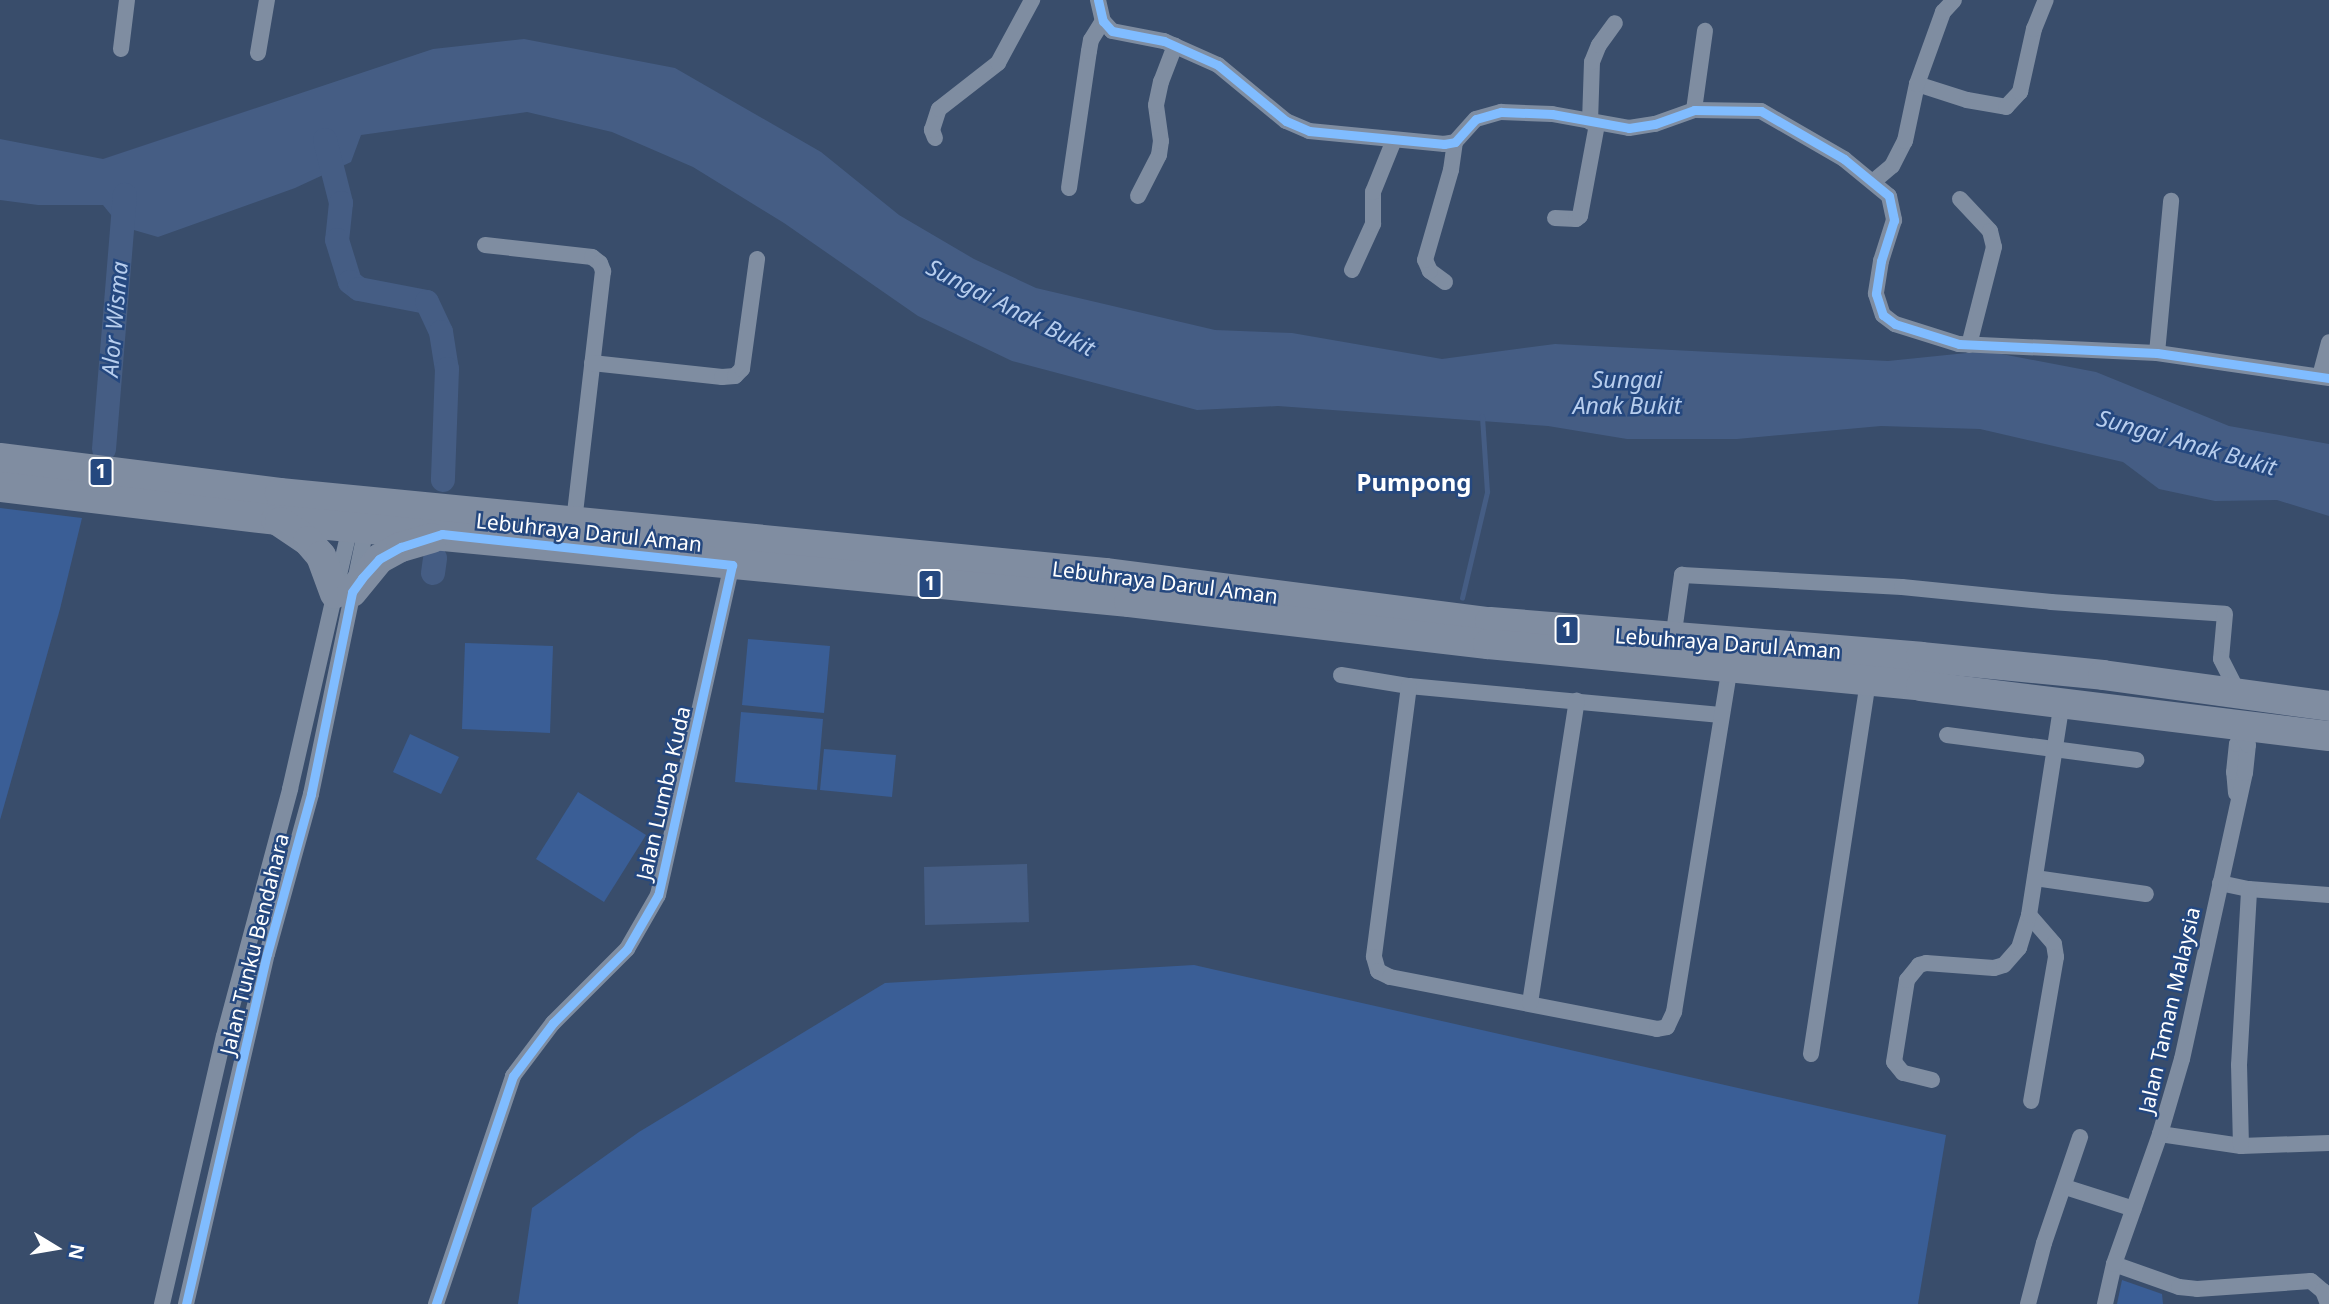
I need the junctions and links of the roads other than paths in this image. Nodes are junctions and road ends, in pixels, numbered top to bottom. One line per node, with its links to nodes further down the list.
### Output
1 (127, 0): 11 (street)
2 (267, 0): 12 (street)
3 (1032, 0): 16 (street)
4 (1098, 0): 7 (street)
5 (1954, 0): 13 (street)
6 (2046, 0): 13 (street)
7 (1103, 21): 10 (street); 20 (street)
8 (1615, 23): 15 (street)
9 (1705, 31): 14 (street)
10 (1175, 46): 17 (street); 21 (street)
11 (121, 49)
12 (258, 53)
13 (1917, 83): 19 (street)
14 (1694, 110): 15 (street); 19 (street)
15 (1593, 123): 18 (street); 24 (street)
16 (935, 138)
17 (1394, 140): 18 (street); 27 (street)
18 (1455, 142): 28 (street)
19 (1874, 181): 30 (street)
20 (1069, 188)
21 (1138, 196)
22 (1960, 198): 30 (street)
23 (2171, 201): 31 (street)
24 (1555, 218)
25 (485, 245): 32 (street)
26 (757, 259): 32 (street)
27 (1352, 270)
28 (1446, 282)
29 (2329, 342): 33 (street)
30 (1969, 345): 31 (street)
31 (2157, 353): 33 (street)
32 (592, 363): 39 (street)
33 (2324, 377)
34 (0, 458): 36 (highway, Lebuhraya Darul Aman / 1)
35 (0, 488): 36 (highway, Lebuhraya Darul Aman / 1)
36 (202, 498): 37 (highway, Lebuhraya Darul Aman / 1); 38 (highway, Lebuhraya Darul Aman / 1)
37 (361, 514): 38 (highway, Lebuhraya Darul Aman / 1); 39 (highway, Lebuhraya Darul Aman / 1); 40 (highway, Lebuhraya Darul Aman / 1); 44 (street, Jalan Tunku Bendahara)
38 (276, 520): 44 (highway)
39 (574, 523): 42 (highway, Lebuhraya Darul Aman / 1)
40 (442, 534): 41 (highway, Lebuhraya Darul Aman / 1); 44 (highway)
41 (732, 565): 45 (highway, Lebuhraya Darul Aman / 1); 81 (street, Jalan Lumba Kuda)
42 (1105, 573): 43 (highway, Lebuhraya Darul Aman / 1); 45 (highway)
43 (1186, 583): 45 (highway); 46 (highway, Lebuhraya Darul Aman / 1)
44 (343, 593): 60 (street, Jalan Tunku Bendahara); 61 (street, Jalan Tunku Bendahara)
45 (1141, 601): 47 (highway, Lebuhraya Darul Aman / 1)
46 (1673, 639): 55 (highway, Lebuhraya Darul Aman / 1); 55 (street)
47 (1730, 666): 49 (highway, Lebuhraya Darul Aman / 1); 54 (street)
48 (1341, 675): 50 (street)
49 (1868, 680): 52 (highway, Lebuhraya Darul Aman / 1); 69 (street)
50 (1409, 686): 51 (street); 68 (street)
51 (1577, 701): 54 (street); 68 (street)
52 (2062, 701): 55 (highway, Lebuhraya Darul Aman / 1); 58 (street)
53 (2328, 706): 55 (highway)
54 (1721, 715): 68 (street)
55 (2244, 719): 57 (highway, Lebuhraya Darul Aman / 1); 63 (street, Jalan Taman Malaysia)
56 (1947, 735): 58 (street)
57 (2329, 736)
58 (2054, 750): 59 (street); 62 (street)
59 (2136, 760)
60 (290, 789): 61 (street); 79 (street, Jalan Tunku Bendahara)
61 (311, 794): 80 (street, Jalan Tunku Bendahara)
62 (2035, 878): 65 (street); 67 (street)
63 (2220, 883): 64 (street); 72 (street, Jalan Taman Malaysia)
64 (2249, 889): 66 (street); 75 (street)
65 (2146, 894)
66 (2329, 895)
67 (2029, 915): 70 (street); 71 (street)
68 (1530, 1003)
69 (1811, 1054)
70 (1932, 1080)
71 (2031, 1101)
72 (2160, 1134): 75 (street); 77 (street, Jalan Taman Malaysia)
73 (2080, 1137): 76 (street)
74 (2329, 1143): 75 (street)
75 (2241, 1146)
76 (2065, 1187): 77 (street); 82 (street)
77 (2134, 1209): 78 (street, Jalan Taman Malaysia)
78 (2114, 1264): 83 (street, Jalan Taman Malaysia); 84 (street)
79 (162, 1304)
80 (186, 1304)
81 (436, 1304)
82 (2028, 1304)
83 (2105, 1304)
84 (2328, 1304)

